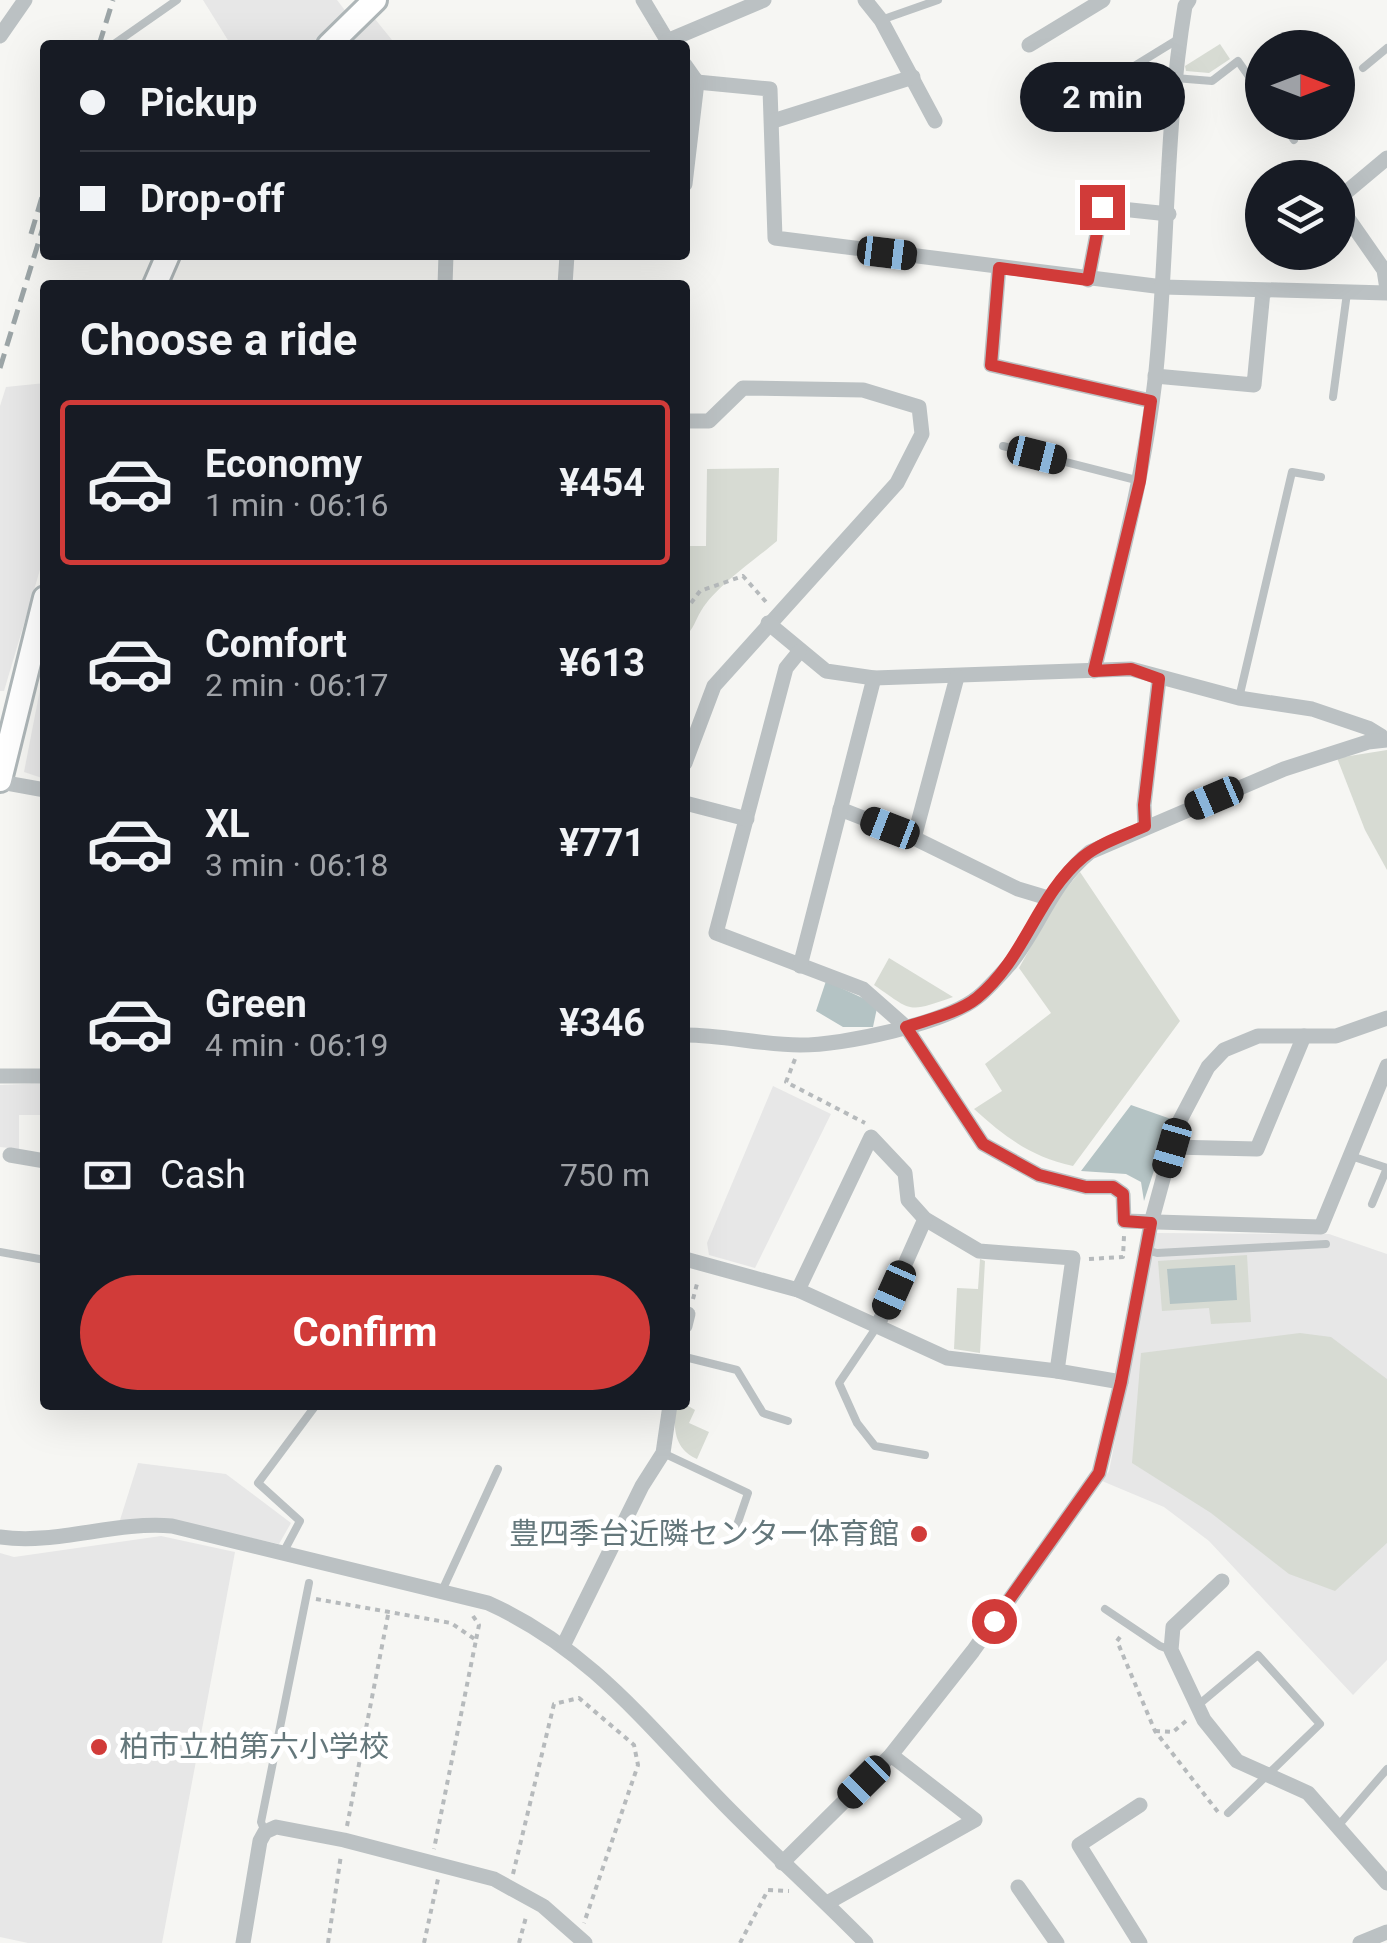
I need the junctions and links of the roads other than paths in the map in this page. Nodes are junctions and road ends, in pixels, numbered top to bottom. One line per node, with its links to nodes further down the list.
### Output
1 (25, 0): 11 (street)
2 (177, 0): 13 (lane)
3 (642, 0): 15 (street)
4 (764, 0): 16 (street)
5 (865, 0): 10 (street)
6 (938, 0): 10 (lane)
7 (1103, 0): 17 (street)
8 (1189, 0): 12 (street)
9 (365, 4): 14 (main road)
10 (882, 20): 22 (street)
11 (3, 22)
12 (1180, 38): 23 (street); 28 (lane)
13 (120, 40)
14 (333, 40)
15 (667, 40)
16 (676, 40)
17 (1029, 45)
18 (1387, 48): 19 (lane)
19 (1363, 68)
20 (1245, 70): 23 (lane)
21 (690, 72): 24 (street)
22 (914, 78): 26 (street); 27 (street)
23 (1175, 78): 31 (street)
24 (697, 82): 25 (street); 26 (street)
25 (690, 110)
26 (773, 121): 33 (street)
27 (935, 121)
28 (1040, 124)
29 (1387, 158): 30 (street)
30 (1355, 187)
31 (1169, 214): 34 (street); 35 (street)
32 (1355, 227): 37 (street)
33 (999, 268): 34 (street); 41 (street)
34 (1088, 280): 35 (street)
35 (1163, 288): 36 (street); 39 (street)
36 (1263, 291): 38 (street); 39 (street)
37 (1387, 291): 38 (street)
38 (1346, 294): 40 (lane)
39 (1155, 376): 41 (street)
40 (1333, 397)
41 (1151, 401): 45 (street)
42 (690, 421): 47 (street)
43 (1003, 446): 45 (lane)
44 (1321, 477): 53 (lane)
45 (1140, 481): 49 (street)
46 (40, 618): 56 (main road)
47 (772, 618): 48 (street); 55 (street)
48 (799, 652): 51 (street); 60 (street)
49 (1094, 671): 50 (street); 52 (street)
50 (956, 677): 51 (street); 62 (street)
51 (874, 678): 59 (street)
52 (1159, 679): 53 (street); 61 (street)
53 (1239, 698): 54 (street)
54 (1384, 739): 61 (street)
55 (690, 751)
56 (0, 781): 57 (street)
57 (40, 789)
58 (690, 804): 60 (street)
59 (840, 808): 62 (street); 64 (street)
60 (747, 819): 64 (street)
61 (1145, 826): 63 (street)
62 (914, 838): 63 (street)
63 (1048, 898): 66 (street)
64 (800, 966): 66 (street)
65 (1387, 1018): 68 (street)
66 (906, 1027): 67 (street); 78 (street)
67 (690, 1035)
68 (1304, 1036): 72 (street); 72 (street)
69 (1386, 1071): 74 (street)
70 (0, 1076): 71 (street)
71 (40, 1076)
72 (1172, 1148): 78 (street)
73 (10, 1155): 75 (street)
74 (1351, 1156): 76 (lane); 78 (street)
75 (40, 1160)
76 (1372, 1204)
77 (925, 1219): 84 (street); 85 (street); 87 (street)
78 (1151, 1223): 80 (street)
79 (1326, 1244): 80 (lane)
80 (1146, 1250): 88 (street)
81 (0, 1252): 82 (lane)
82 (40, 1259)
83 (690, 1260): 84 (street)
84 (798, 1290): 85 (street)
85 (878, 1325): 87 (street); 93 (lane)
86 (690, 1358): 91 (lane)
87 (1057, 1370): 88 (street)
88 (1121, 1382): 105 (street)
89 (312, 1410): 97 (lane)
90 (669, 1410): 92 (street)
91 (788, 1421)
92 (663, 1453): 95 (lane); 102 (street)
93 (926, 1456)
94 (498, 1469): 100 (lane)
95 (736, 1528)
96 (0, 1536): 97 (street)
97 (283, 1554): 100 (street)
98 (1222, 1580): 103 (street)
99 (310, 1584): 111 (lane)
100 (441, 1593): 102 (street)
101 (1106, 1609): 103 (lane)
102 (564, 1644): 112 (street)
103 (1171, 1650): 104 (street)
104 (1198, 1708): 107 (street); 107 (lane)
105 (891, 1755): 112 (street); 115 (street)
106 (1387, 1768): 110 (lane)
107 (1268, 1776): 109 (lane); 110 (street)
108 (1140, 1805): 121 (street)
109 (1228, 1813)
110 (1337, 1827): 113 (street)
111 (266, 1832): 117 (street); 118 (street)
112 (782, 1864): 115 (street)
113 (1387, 1883)
114 (1018, 1887): 120 (street)
115 (828, 1904): 119 (street)
116 (1387, 1932): 122 (street)
117 (582, 1940)
118 (243, 1943)
119 (866, 1943)
120 (1058, 1943)
121 (1140, 1943)
122 (1360, 1943)

